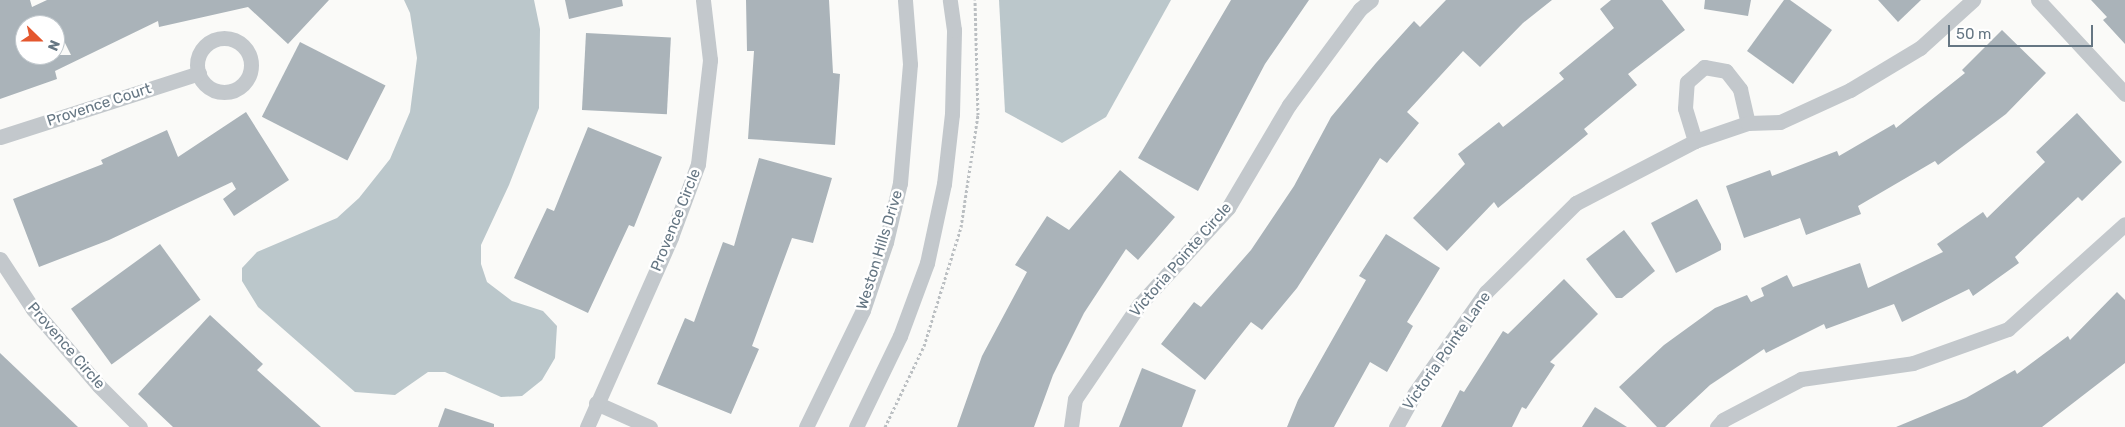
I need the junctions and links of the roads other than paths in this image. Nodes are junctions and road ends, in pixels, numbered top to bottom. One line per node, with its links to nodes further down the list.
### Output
1 (703, 0): 14 (street, Provence Circle)
2 (905, 0): 18 (street, Weston Hills Drive)
3 (950, 0): 19 (street)
4 (1371, 0): 20 (street, Victoria Pointe Circle)
5 (1973, 0): 9 (street, Victoria Pointe Lane)
6 (2038, 0): 8 (street)
7 (199, 74): 10 (street, Provence Court)
8 (2125, 94)
9 (1748, 123): 11 (street, Victoria Pointe Lane); 11 (street)
10 (0, 137)
11 (1695, 140): 21 (street, Victoria Pointe Lane)
12 (2125, 224): 22 (street)
13 (0, 259): 15 (street, Provence Circle)
14 (596, 403): 16 (street, Provence Circle); 17 (street)
15 (140, 427)
16 (587, 427)
17 (650, 427)
18 (806, 427)
19 (856, 427)
20 (1071, 427)
21 (1396, 427)
22 (1717, 427)

